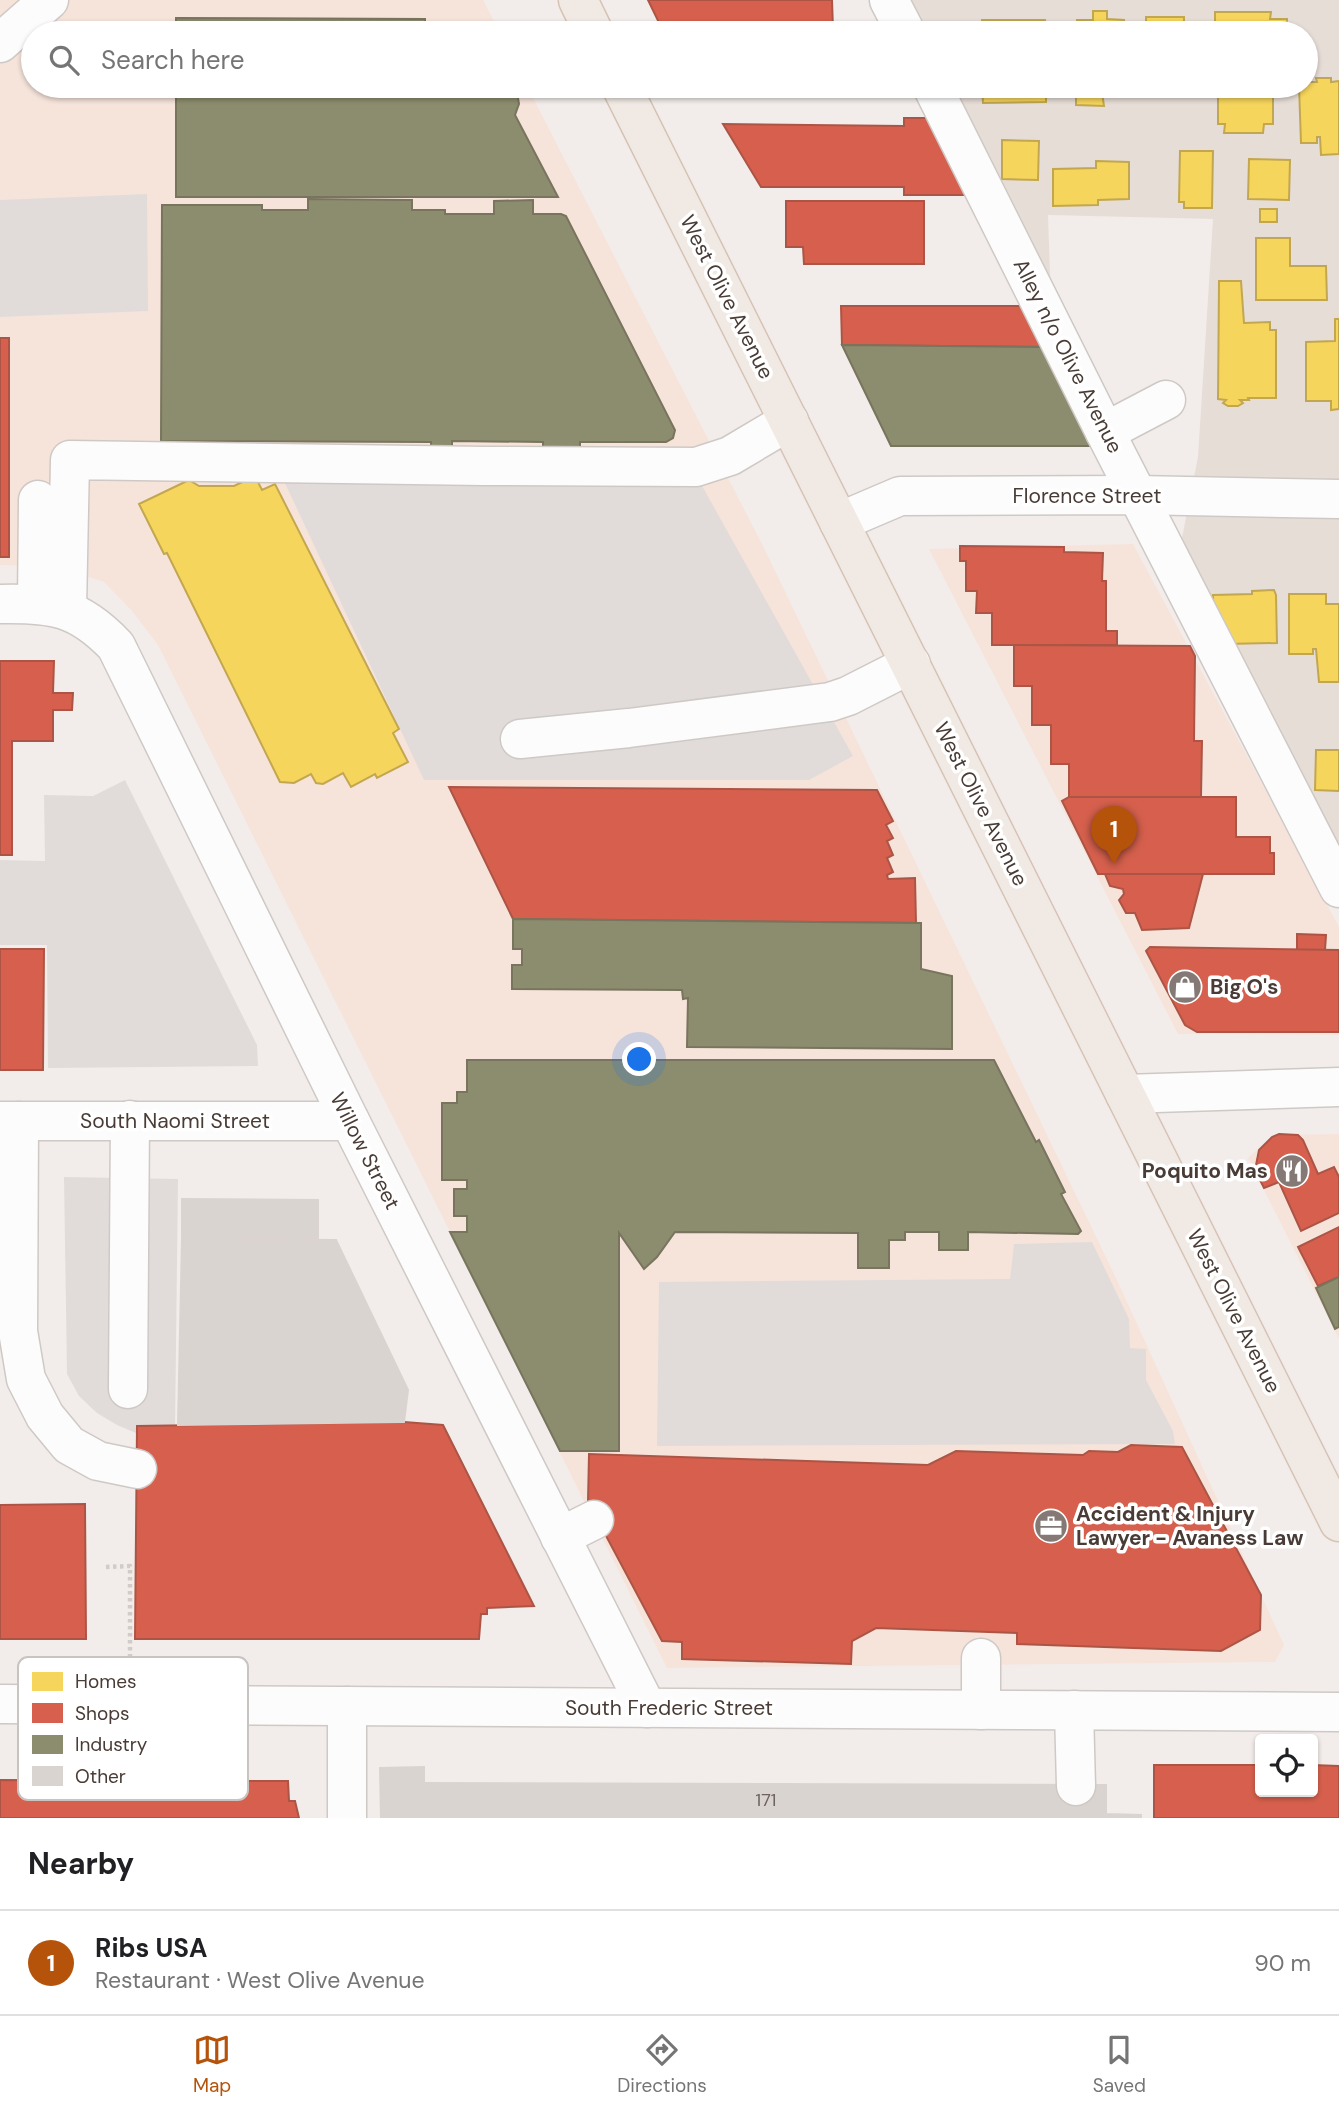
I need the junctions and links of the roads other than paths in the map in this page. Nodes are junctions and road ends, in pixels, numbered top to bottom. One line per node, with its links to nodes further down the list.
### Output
1 (49, 0): 4 (street)
2 (578, 0): 5 (main road)
3 (889, 0): 6 (street)
4 (25, 21)
5 (588, 21)
6 (900, 21)
7 (21, 25): 8 (street)
8 (0, 43)
9 (627, 98): 12 (main road, West Olive Avenue)
10 (938, 98): 13 (street, Alley n/o Olive Avenue)
11 (1166, 400): 13 (street)
12 (789, 421): 17 (main road, West Olive Avenue); 19 (street)
13 (1105, 432): 14 (street, Alley n/o Olive Avenue)
14 (1137, 495): 15 (street, Florence Street); 17 (street, Florence Street); 22 (street, Alley n/o Olive Avenue)
15 (1339, 499)
16 (38, 500): 19 (street)
17 (839, 522): 20 (main road, West Olive Avenue)
18 (0, 604): 19 (street)
19 (52, 606): 27 (street, Willow Street)
20 (911, 664): 21 (street); 24 (main road, West Olive Avenue)
21 (520, 739)
22 (1339, 888)
23 (1339, 1087): 24 (street)
24 (1125, 1094): 31 (main road, West Olive Avenue)
25 (130, 1120): 26 (street, South Naomi Street); 27 (street, South Naomi Street); 28 (street)
26 (9, 1121): 29 (street)
27 (350, 1121): 32 (street, Willow Street)
28 (128, 1389)
29 (136, 1468)
30 (594, 1520): 32 (street)
31 (1339, 1522)
32 (560, 1537): 38 (street, Willow Street)
33 (981, 1658): 39 (street)
34 (0, 1704): 35 (street, South Frederic Street)
35 (18, 1704)
36 (248, 1705): 37 (street, South Frederic Street)
37 (347, 1706): 38 (street, South Frederic Street); 43 (street)
38 (647, 1708): 39 (street, South Frederic Street)
39 (981, 1710): 40 (street, South Frederic Street)
40 (1074, 1710): 41 (street, South Frederic Street); 42 (street)
41 (1339, 1712)
42 (1076, 1786)
43 (347, 1818)

